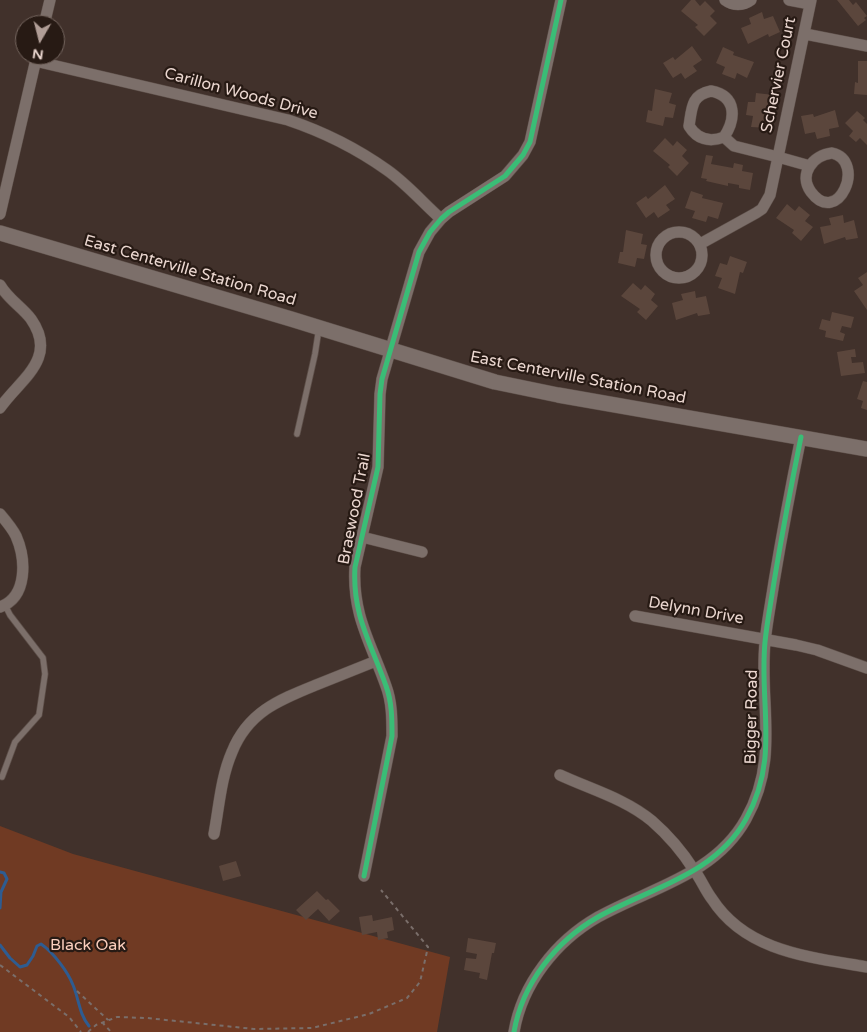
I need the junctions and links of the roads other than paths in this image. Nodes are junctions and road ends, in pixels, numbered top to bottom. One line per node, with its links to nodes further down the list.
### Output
1 (50, 0): 7 (street)
2 (561, 0): 16 (street, Braewood Trail)
3 (725, 0): 4 (street)
4 (751, 0)
5 (788, 0): 6 (street)
6 (811, 2): 8 (street, Schervier Court)
7 (46, 15)
8 (804, 34): 9 (street); 13 (street, Schervier Court)
9 (867, 46)
10 (34, 65): 15 (street)
11 (64, 65): 16 (street, Carillon Woods Drive)
12 (724, 137): 12 (street); 13 (street)
13 (778, 157): 14 (street); 18 (street, Schervier Court)
14 (810, 166): 14 (street)
15 (0, 214)
16 (441, 219): 21 (street, Braewood Trail)
17 (0, 233): 20 (street, East Centerville Station Road)
18 (700, 244): 18 (street)
19 (0, 285): 22 (street)
20 (319, 328): 21 (street, East Centerville Station Road); 23 (lane)
21 (390, 350): 24 (street, East Centerville Station Road); 27 (street, Braewood Trail)
22 (0, 408)
23 (297, 434)
24 (801, 437): 25 (street, East Centerville Station Road); 31 (street, Bigger Road)
25 (867, 449)
26 (0, 514): 29 (street)
27 (362, 537): 28 (street); 32 (street, Braewood Trail)
28 (422, 552)
29 (3, 606): 35 (lane)
30 (634, 616): 31 (street, Delynn Drive)
31 (765, 640): 33 (street, Delynn Drive); 37 (street, Bigger Road)
32 (376, 661): 36 (street); 38 (street, Braewood Trail)
33 (867, 668)
34 (560, 775): 37 (street)
35 (2, 777)
36 (214, 834)
37 (695, 871): 39 (street); 40 (street, Bigger Road)
38 (364, 876)
39 (867, 967)
40 (514, 1032)

